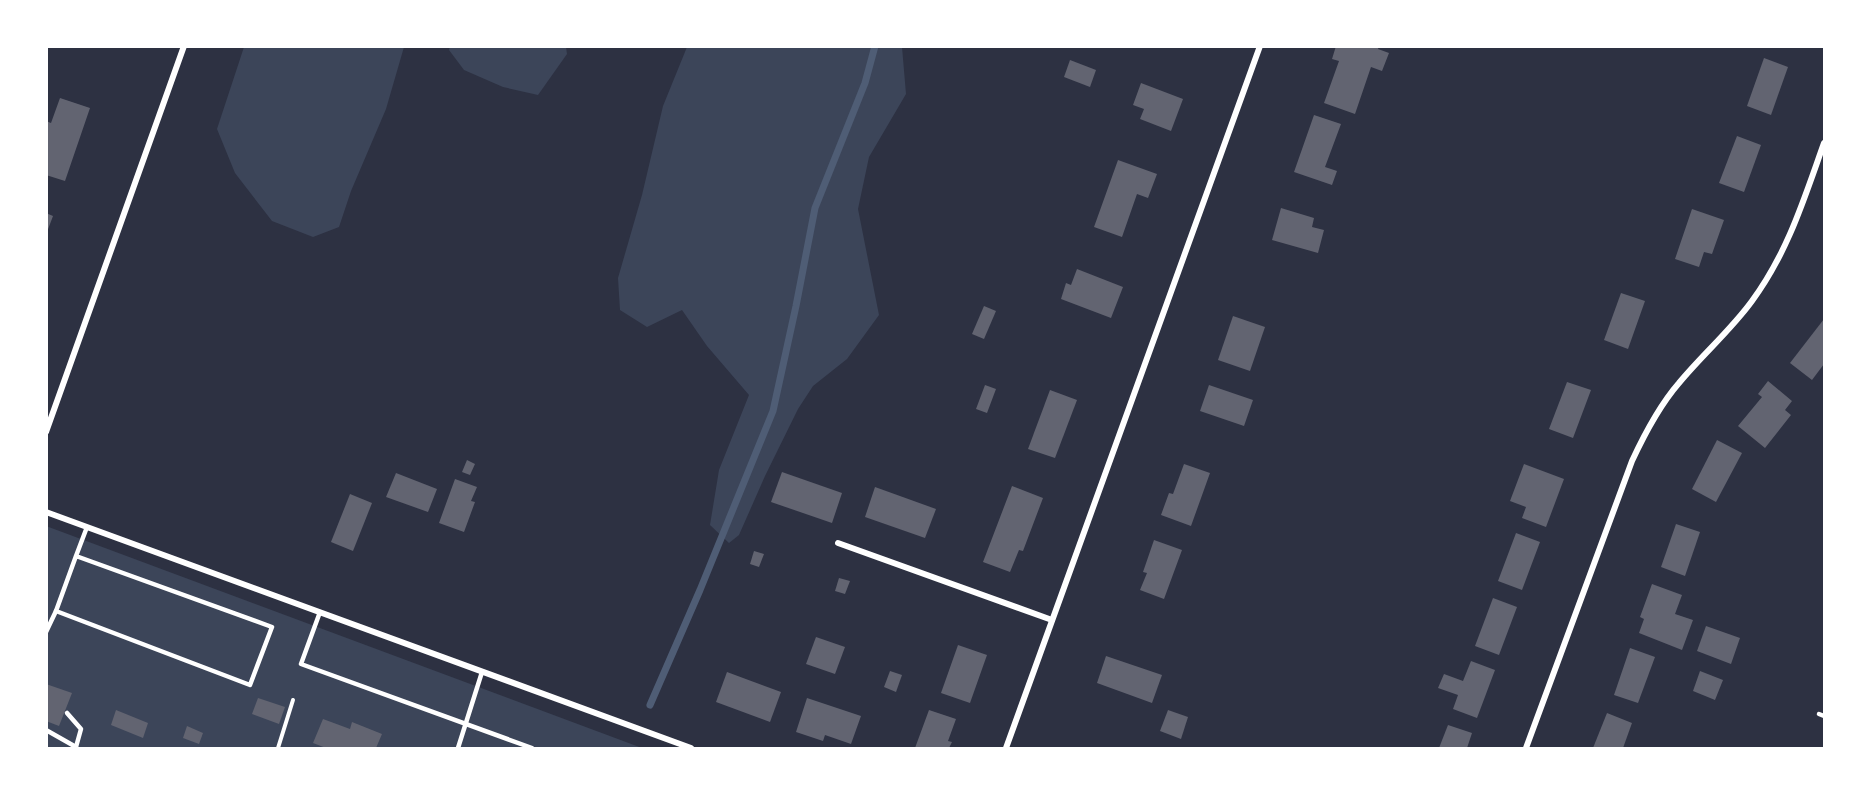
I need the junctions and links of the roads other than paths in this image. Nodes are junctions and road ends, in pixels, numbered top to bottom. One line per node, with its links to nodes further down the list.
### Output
1 (184, 46): 4 (street)
2 (1260, 46): 11 (street)
3 (1824, 143): 22 (street)
4 (46, 432)
5 (46, 512): 6 (street)
6 (87, 527): 8 (lane); 10 (street)
7 (838, 543): 11 (street)
8 (76, 556): 9 (lane); 9 (lane)
9 (56, 611): 12 (lane)
10 (320, 612): 13 (street); 15 (lane)
11 (1052, 620): 21 (street)
12 (46, 632)
13 (482, 672): 15 (lane); 20 (street)
14 (67, 713): 17 (lane)
15 (466, 724): 18 (lane); 19 (lane)
16 (46, 730): 17 (lane)
17 (76, 748)
18 (458, 748)
19 (532, 748)
20 (691, 748)
21 (1006, 748)
22 (1526, 748)

